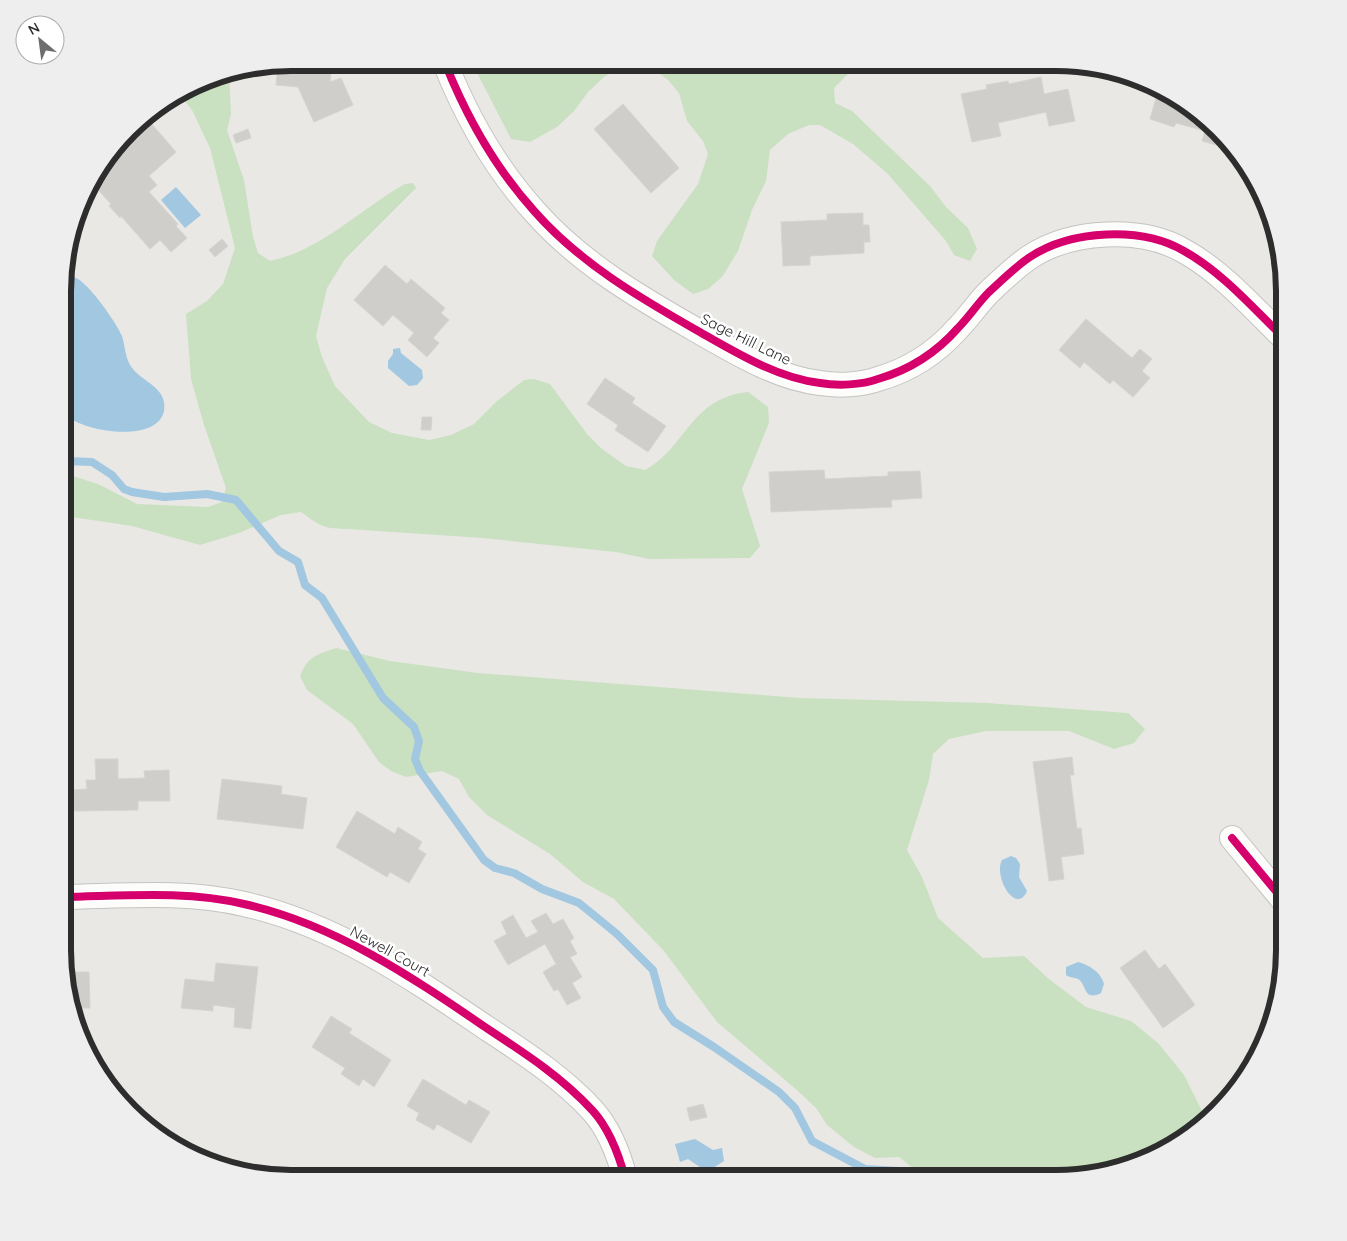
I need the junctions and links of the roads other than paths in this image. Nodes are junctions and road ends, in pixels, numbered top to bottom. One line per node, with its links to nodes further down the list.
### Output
1 (448, 71): 2 (street, Sage Hill Lane)
2 (1276, 330)
3 (1232, 838): 4 (street)
4 (1276, 891)
5 (71, 897): 6 (street, Newell Court)
6 (623, 1170)

